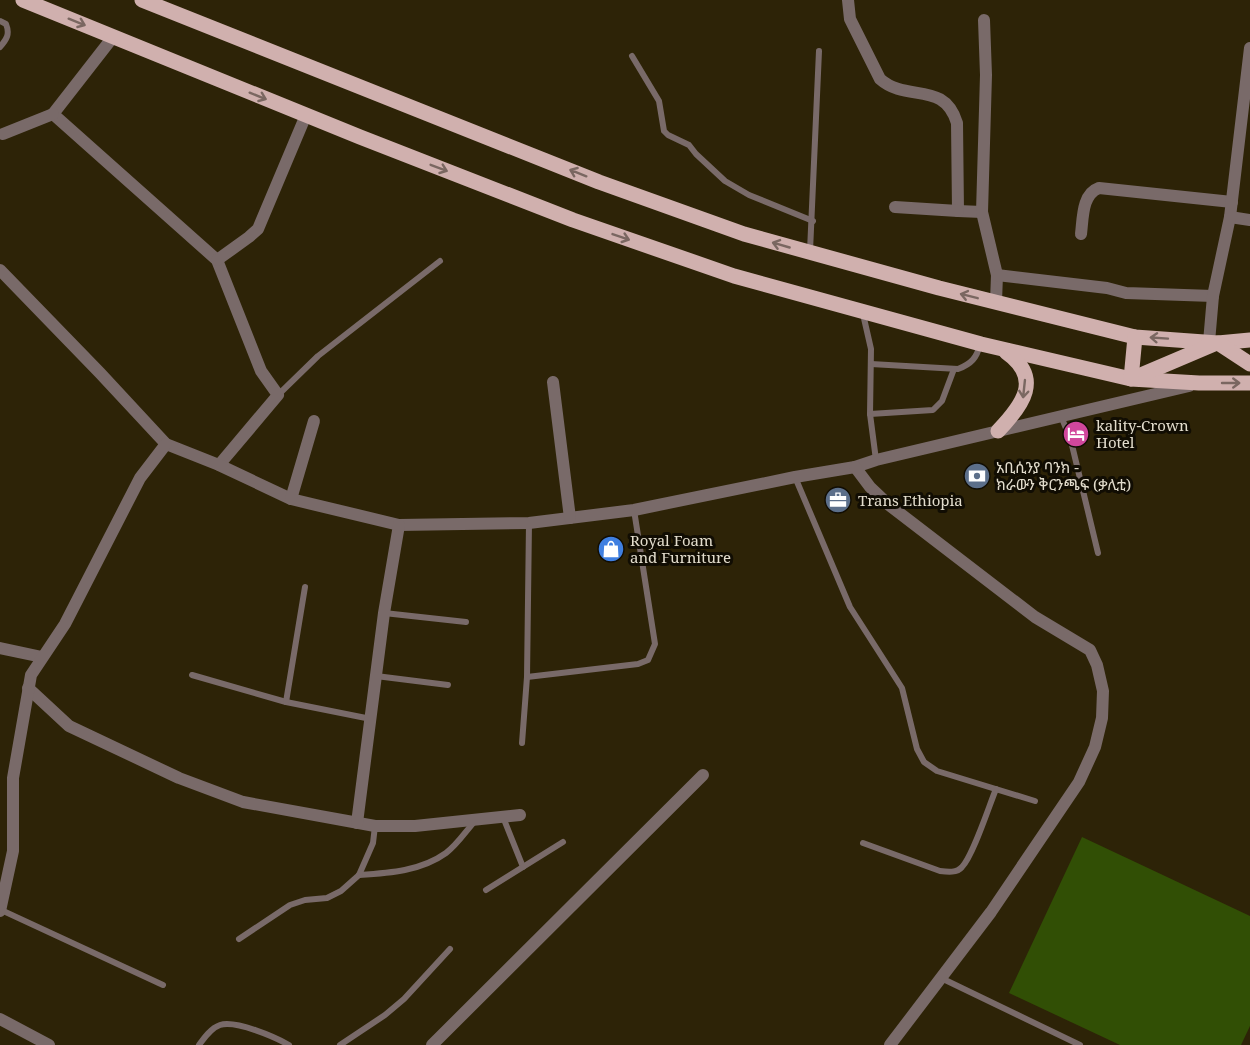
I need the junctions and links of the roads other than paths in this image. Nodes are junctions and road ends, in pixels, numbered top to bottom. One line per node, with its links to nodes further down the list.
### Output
1 (23, 0): 6 (main road, one-way to 6)
2 (142, 0): 22 (main road, one-way to 2)
3 (848, 0): 16 (street)
4 (984, 20): 17 (street)
5 (0, 21): 7 (lane)
6 (112, 37): 11 (street); 12 (main road, one-way to 12)
7 (0, 47)
8 (1250, 48): 14 (street)
9 (819, 51): 20 (lane)
10 (632, 56): 20 (lane)
11 (53, 114): 13 (street); 23 (street)
12 (306, 115): 23 (street); 29 (main road, one-way to 29)
13 (3, 134)
14 (1232, 202): 18 (street); 21 (street)
15 (895, 207): 16 (street)
16 (958, 211): 17 (street)
17 (982, 212): 26 (street)
18 (1230, 217): 19 (street); 27 (street)
19 (1250, 220)
20 (813, 221): 22 (lane)
21 (1081, 234)
22 (810, 253): 28 (main road, one-way to 22)
23 (217, 260): 42 (street)
24 (440, 261): 42 (lane)
25 (0, 270): 47 (street)
26 (997, 275): 27 (street); 28 (street)
27 (1213, 296): 32 (street)
28 (996, 302): 30 (main road)
29 (862, 310): 33 (main road); 35 (lane)
30 (1135, 337): 32 (main road, one-way to 30); 38 (main road)
31 (1250, 340): 32 (main road)
32 (1213, 343): 36 (main road); 38 (main road)
33 (981, 344): 34 (main road); 37 (lane)
34 (1002, 348): 38 (main road); 46 (main road, one-way to 46)
35 (871, 364): 37 (lane); 43 (lane)
36 (1250, 364)
37 (954, 369): 43 (lane)
38 (1131, 380): 40 (main road)
39 (553, 382): 54 (street)
40 (1199, 383): 41 (main road, one-way to 41); 44 (street)
41 (1250, 383)
42 (278, 395): 49 (street)
43 (870, 414): 48 (lane)
44 (1061, 416): 46 (street); 57 (lane)
45 (314, 421): 52 (street)
46 (998, 431): 48 (street)
47 (166, 444): 49 (street); 62 (street)
48 (876, 459): 50 (street)
49 (219, 465): 52 (street)
50 (855, 467): 51 (street); 89 (street)
51 (795, 477): 53 (street); 74 (lane)
52 (291, 499): 56 (street)
53 (634, 510): 54 (street); 65 (lane)
54 (570, 518): 55 (street)
55 (529, 523): 56 (street); 65 (lane)
56 (399, 525): 59 (street)
57 (1098, 553)
58 (305, 587): 68 (lane)
59 (384, 613): 60 (lane); 64 (street)
60 (466, 622)
61 (0, 648): 62 (street)
62 (42, 657): 67 (street)
63 (192, 675): 68 (lane)
64 (376, 676): 66 (lane); 69 (street)
65 (526, 677): 70 (lane)
66 (448, 685)
67 (28, 688): 72 (street); 79 (street)
68 (286, 702): 69 (lane)
69 (370, 718): 79 (street)
70 (522, 743)
71 (703, 775): 96 (street)
72 (13, 778): 73 (street); 86 (street)
73 (0, 781)
74 (996, 789): 75 (lane); 82 (lane)
75 (1035, 801)
76 (520, 815): 77 (street)
77 (503, 817): 78 (street); 83 (lane)
78 (476, 821): 80 (street); 84 (lane)
79 (357, 823): 80 (street)
80 (375, 826): 84 (lane)
81 (562, 842): 83 (lane)
82 (863, 843)
83 (523, 867): 85 (lane)
84 (359, 875): 87 (lane)
85 (486, 890)
86 (0, 910): 90 (lane)
87 (239, 939)
88 (450, 949): 95 (lane)
89 (941, 978): 97 (street); 98 (lane)
90 (164, 984)
91 (0, 1019): 92 (street)
92 (49, 1045)
93 (199, 1045): 94 (lane)
94 (289, 1045)
95 (340, 1045)
96 (432, 1045)
97 (890, 1045)
98 (1080, 1045)

